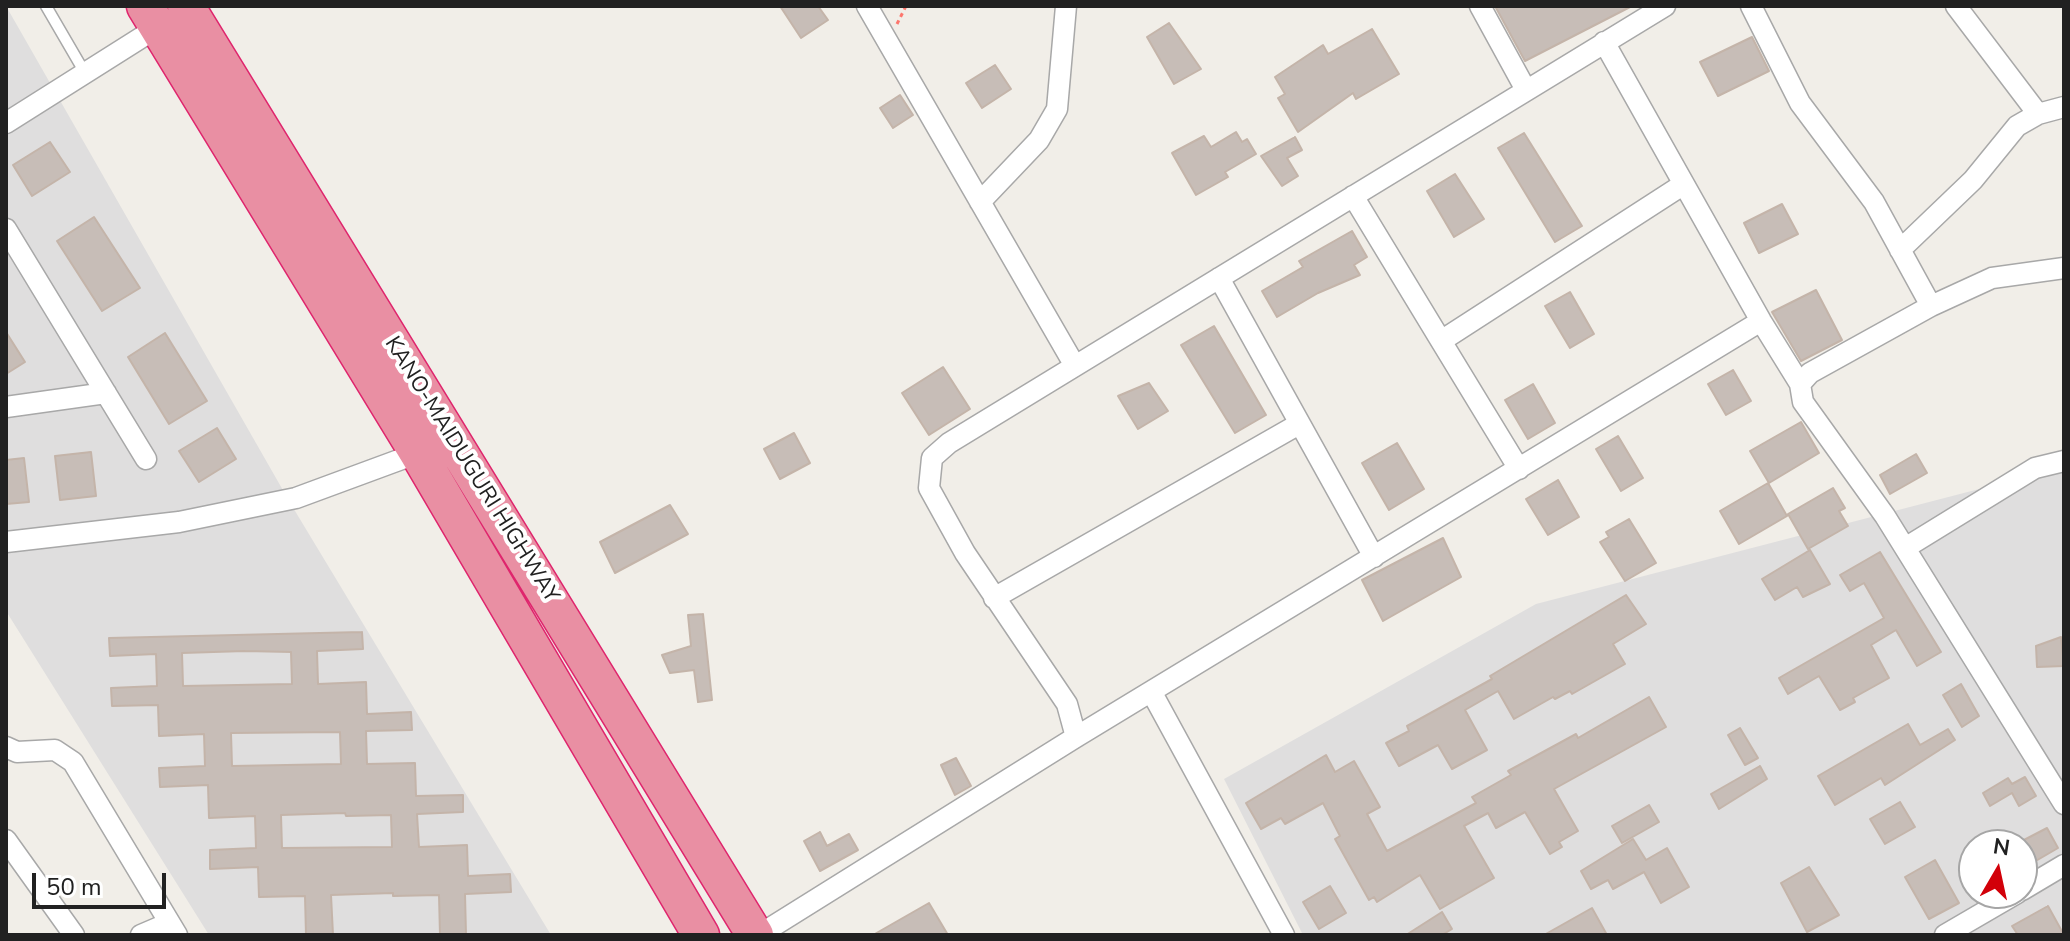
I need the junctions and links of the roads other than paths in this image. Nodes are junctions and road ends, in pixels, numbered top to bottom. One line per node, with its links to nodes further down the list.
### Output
1 (46, 6): 11 (lane)
2 (186, 6): 51 (highway, KANO-MAIDUGURI HIGHWAY)
3 (867, 6): 18 (street)
4 (1066, 6): 18 (street)
5 (1480, 6): 12 (street)
6 (1663, 6): 10 (street)
7 (1751, 6): 20 (street)
8 (1956, 6): 14 (street)
9 (151, 17): 11 (street); 31 (highway, KANO-MAIDUGURI HIGHWAY)
10 (1604, 42): 12 (street); 16 (street)
11 (85, 73): 15 (street)
12 (1526, 90): 17 (street)
13 (2064, 107): 14 (street)
14 (2038, 114): 20 (street)
15 (6, 123)
16 (1684, 184): 24 (street); 25 (street)
17 (1353, 196): 22 (street); 25 (street)
18 (980, 202): 26 (street)
19 (6, 229): 28 (street)
20 (1900, 250): 23 (street)
21 (2064, 268): 23 (street)
22 (1219, 278): 26 (street); 30 (street)
23 (1931, 306): 27 (street)
24 (1761, 321): 27 (street); 34 (street)
25 (1441, 341): 34 (street)
26 (1075, 366): 38 (street)
27 (1800, 384): 36 (street)
28 (106, 393): 29 (street); 32 (street)
29 (6, 407)
30 (1299, 424): 37 (street); 38 (street)
31 (418, 453): 35 (street); 50 (highway, KANO-MAIDUGURI HIGHWAY)
32 (146, 459)
33 (2064, 461): 36 (street)
34 (1519, 469): 37 (street)
35 (6, 542)
36 (1905, 548): 42 (street)
37 (1374, 557): 39 (street)
38 (994, 598): 40 (street)
39 (1152, 693): 40 (street); 52 (street)
40 (1076, 737): 51 (street)
41 (6, 747): 47 (street)
42 (2064, 804)
43 (6, 840): 48 (street)
44 (2064, 865): 45 (street)
45 (2038, 880)
46 (1990, 909): 53 (street)
47 (173, 929): 49 (street)
48 (74, 935)
49 (141, 935)
50 (701, 935)
51 (757, 935)
52 (1284, 935)
53 (1945, 935)

